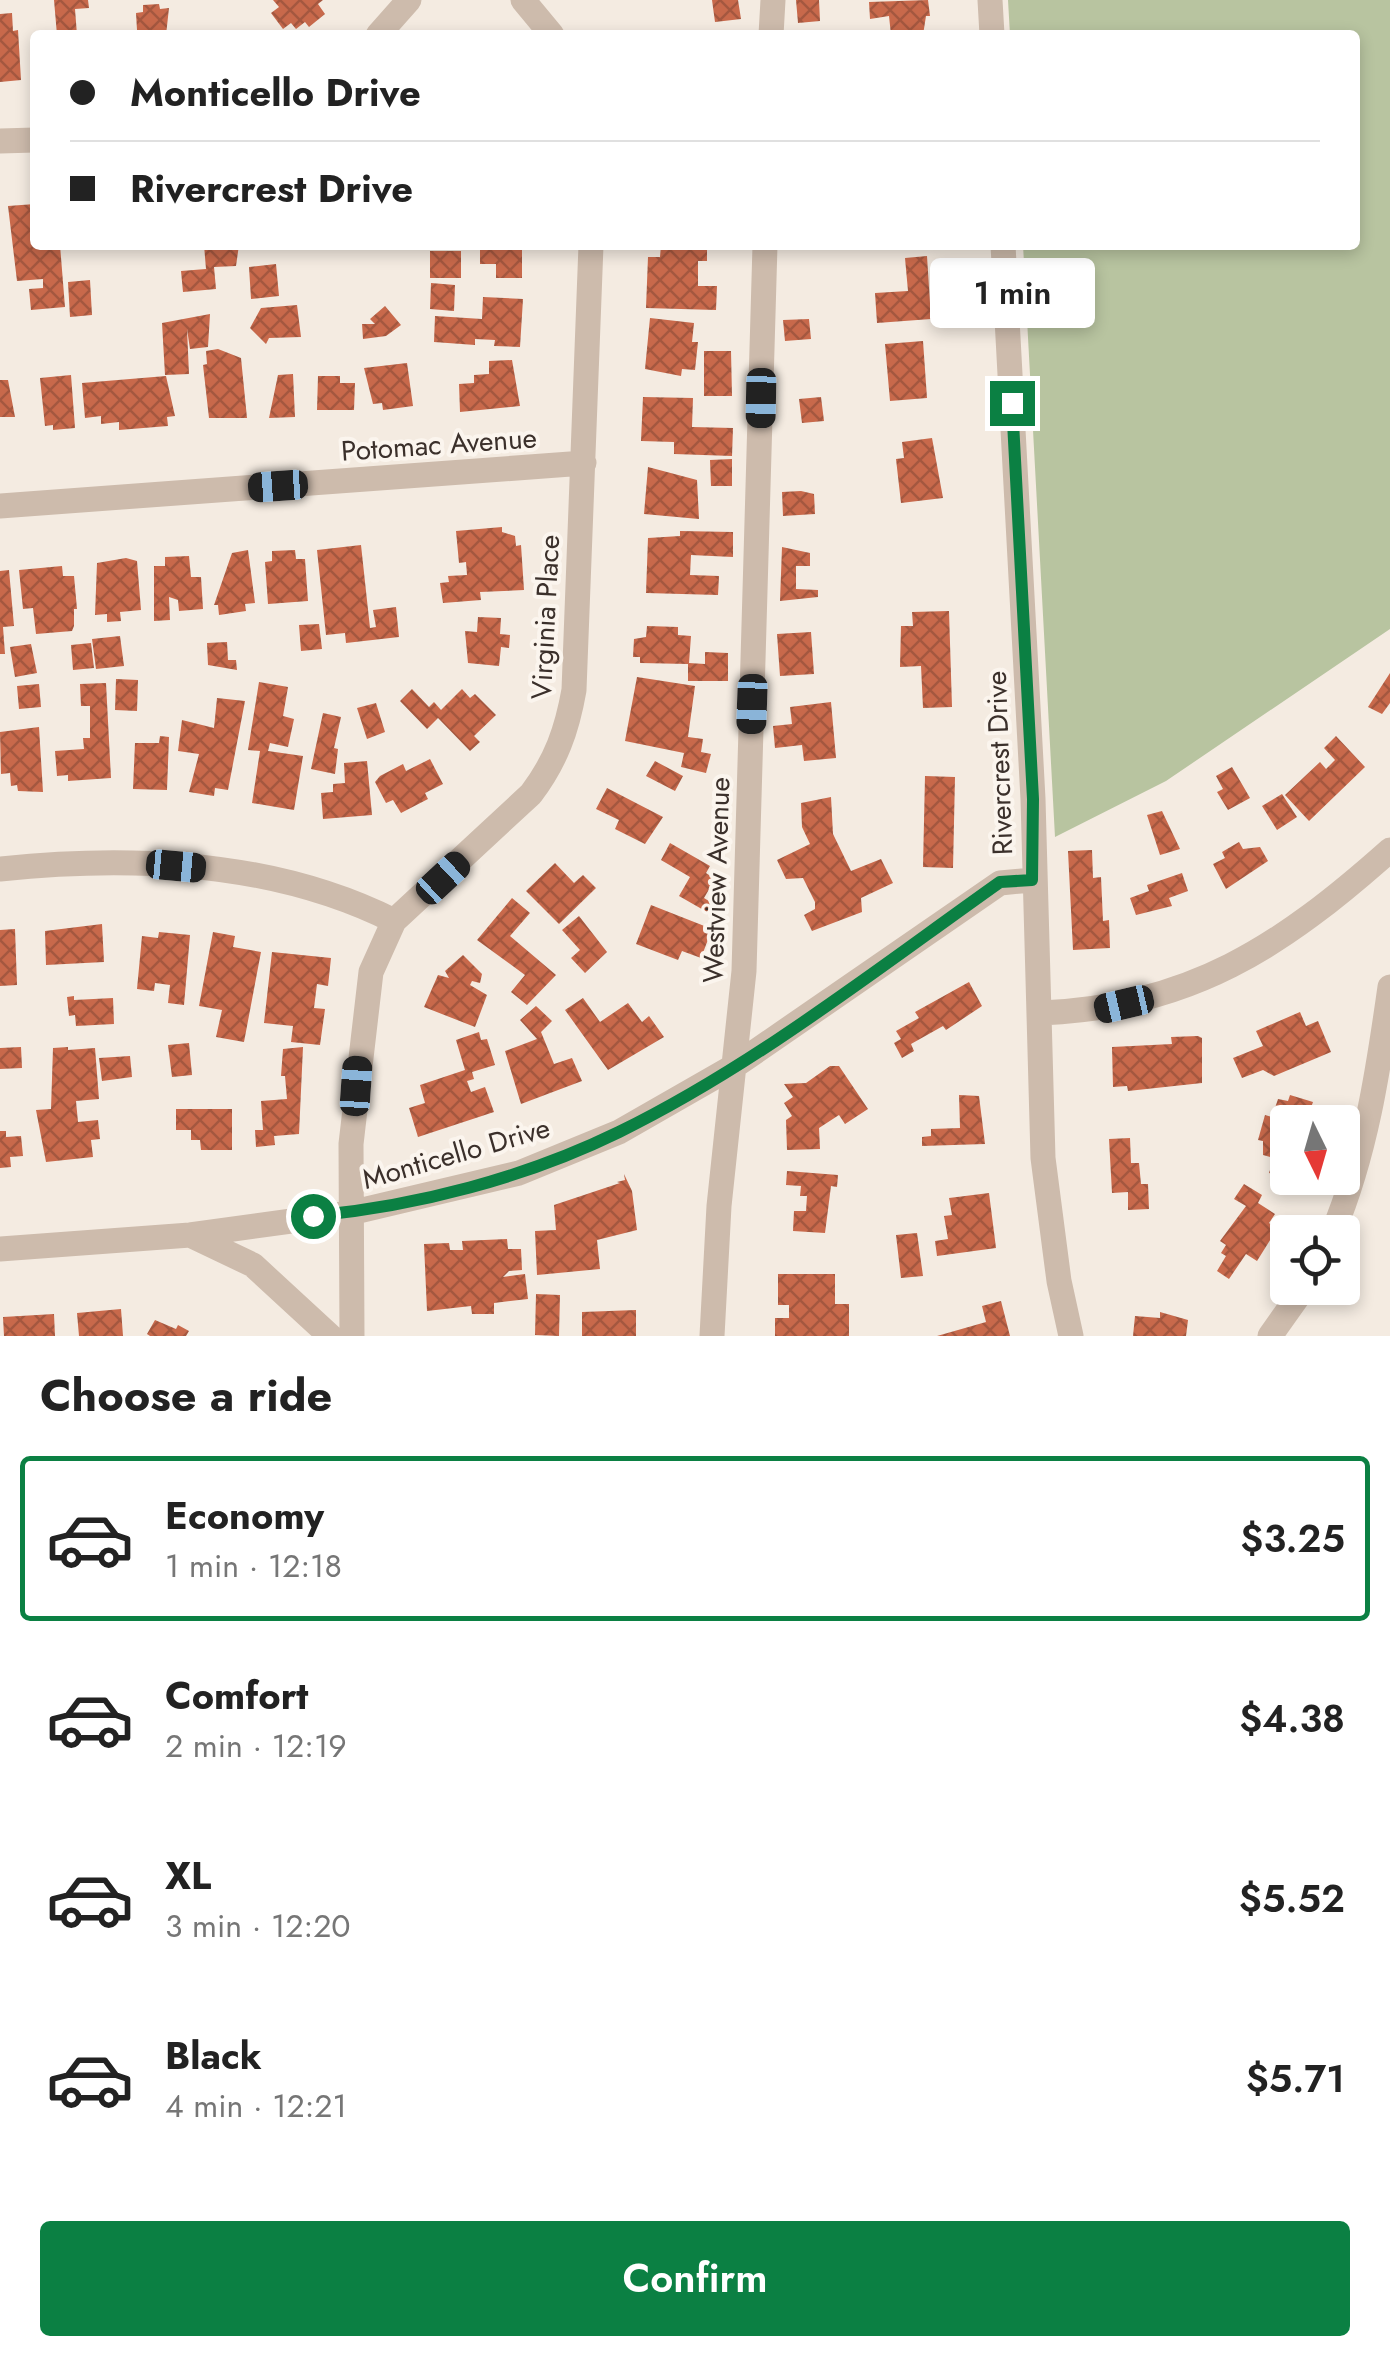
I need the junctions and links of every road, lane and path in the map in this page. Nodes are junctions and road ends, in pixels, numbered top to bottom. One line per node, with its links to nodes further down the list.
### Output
1 (409, 0): 5 (street)
2 (523, 0): 6 (street)
3 (772, 0): 7 (street)
4 (990, 0): 8 (street)
5 (382, 30)
6 (548, 30)
7 (772, 30)
8 (992, 30)
9 (30, 140): 10 (street)
10 (0, 141)
11 (591, 250): 14 (street, Virginia Place)
12 (766, 250): 22 (street, Westview Avenue)
13 (1003, 250): 18 (street, Rivercrest Drive)
14 (584, 464): 15 (street, Potomac Avenue); 19 (street, Virginia Place)
15 (0, 506)
16 (1390, 850): 21 (street)
17 (0, 868): 19 (street)
18 (1032, 880): 21 (street, Rivercrest Drive); 22 (street, Monticello Drive)
19 (394, 922): 23 (street, Virginia Place)
20 (1390, 987): 24 (street)
21 (1041, 1013): 31 (street, Rivercrest Drive)
22 (736, 1065): 23 (street, Monticello Drive); 30 (street, Westview Avenue)
23 (350, 1213): 25 (street, Monticello Drive); 29 (street, Virginia Place)
24 (1341, 1215)
25 (190, 1235): 26 (street, Monticello Drive); 28 (street)
26 (0, 1249)
27 (1292, 1305): 32 (street)
28 (330, 1336)
29 (352, 1336)
30 (712, 1336)
31 (1071, 1336)
32 (1270, 1336)

